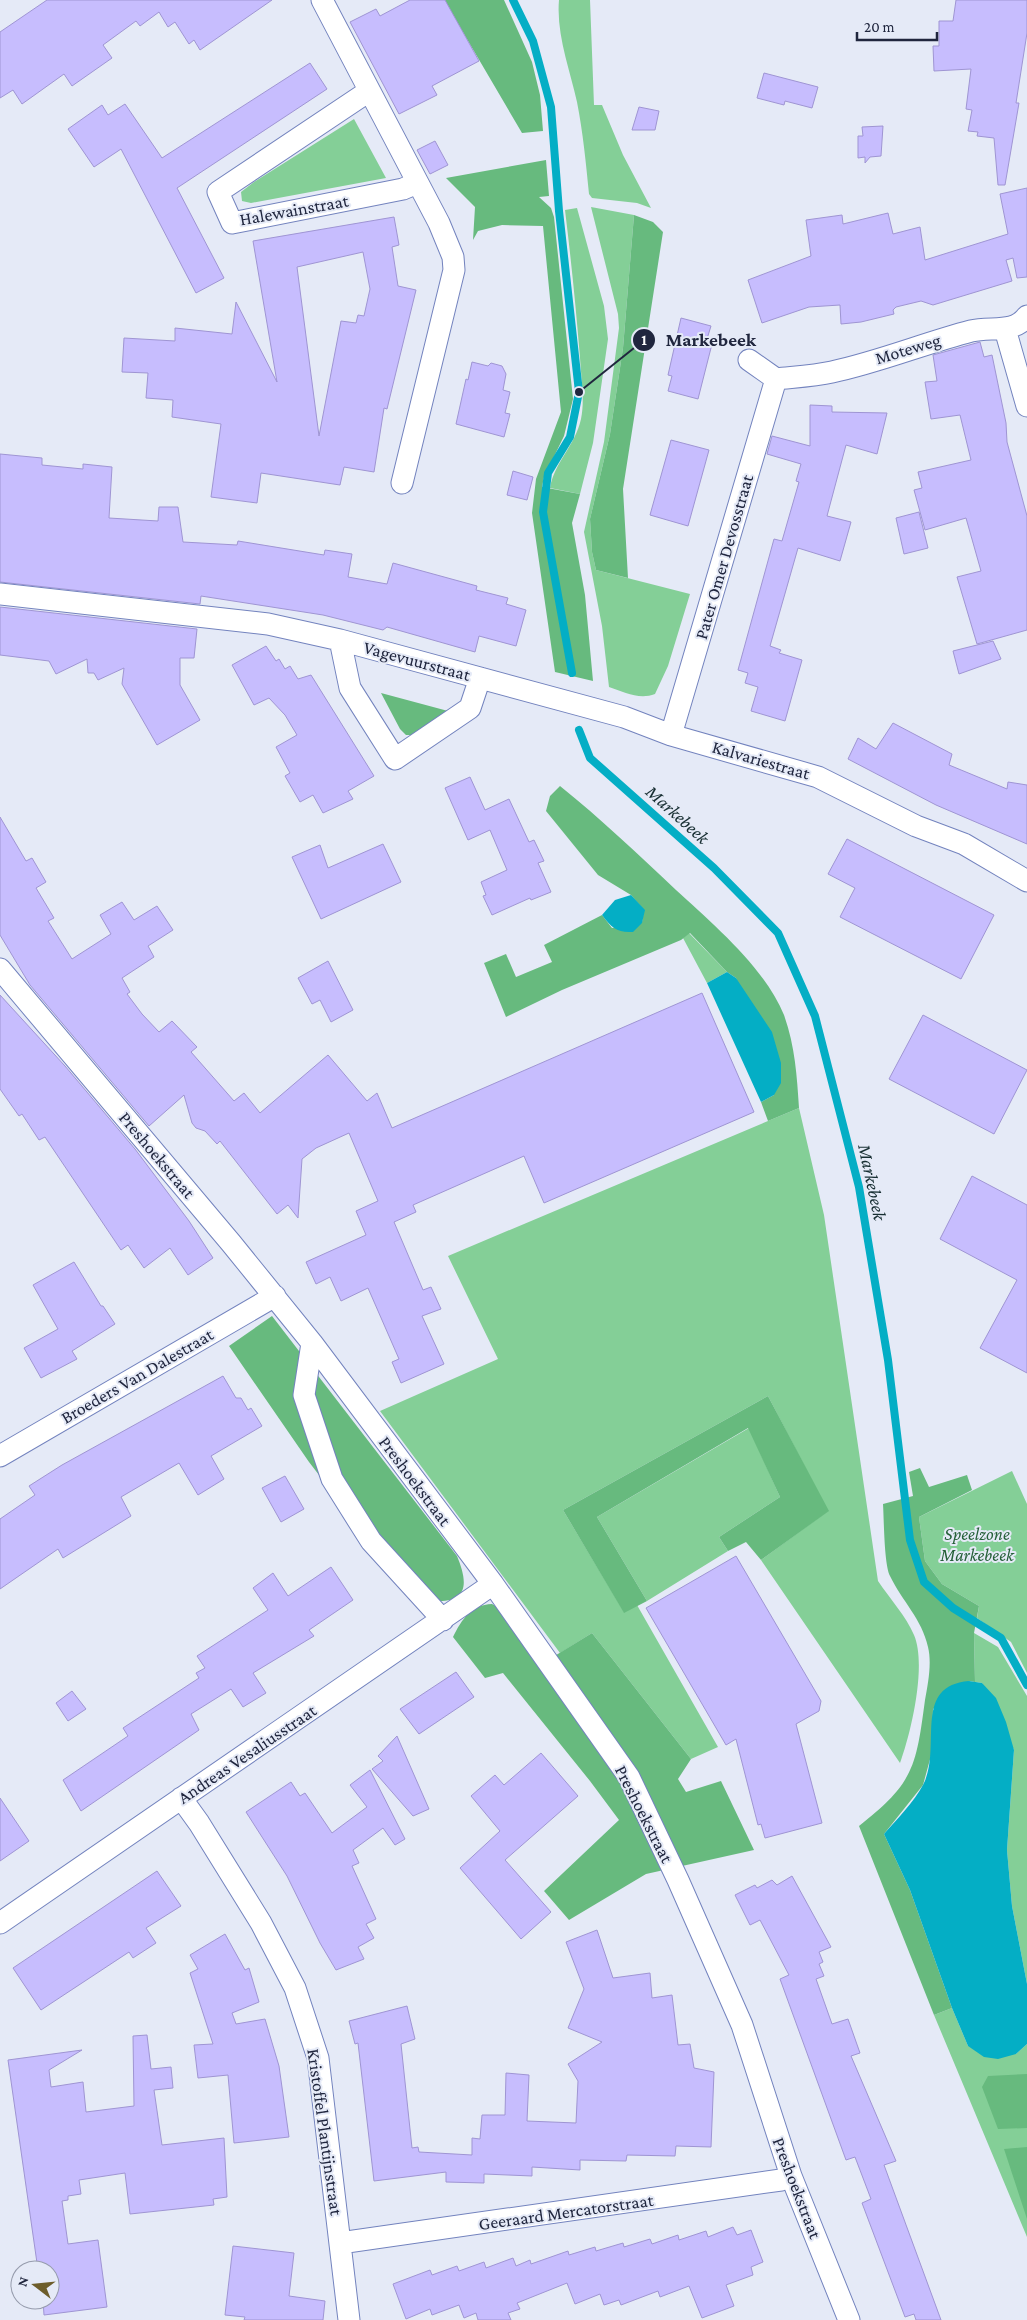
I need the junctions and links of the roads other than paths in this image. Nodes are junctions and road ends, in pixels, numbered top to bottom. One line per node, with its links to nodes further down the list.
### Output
1 (322, 0): 2 (street)
2 (369, 91): 3 (street); 3 (street, Halewainstraat)
3 (417, 182): 9 (street)
4 (1027, 316): 5 (street, Moteweg)
5 (1005, 329): 7 (street, Moteweg); 8 (street)
6 (749, 360): 7 (street)
7 (776, 379): 13 (street, Pater Omer Devosstraat)
8 (1027, 406)
9 (402, 483)
10 (0, 594): 11 (street, Vagevuurstraat)
11 (340, 640): 12 (street, Vagevuurstraat); 12 (street, Vagevuurstraat)
12 (480, 678): 13 (street, Kalvariestraat)
13 (671, 735): 14 (street, Kalvariestraat)
14 (1027, 881)
15 (0, 968): 16 (street, Preshoekstraat)
16 (275, 1296): 17 (street, Preshoekstraat); 18 (street, Broeders Van Dalestraat)
17 (312, 1344): 19 (street, Preshoekstraat); 20 (street)
18 (0, 1456)
19 (493, 1584): 20 (street, Andreas Vesaliusstraat); 23 (street, Preshoekstraat)
20 (443, 1620): 21 (street, Andreas Vesaliusstraat)
21 (181, 1798): 22 (street, Andreas Vesaliusstraat); 24 (street, Kristoffel Plantijnstraat)
22 (0, 1923)
23 (790, 2176): 24 (street, Geeraard Mercatorstraat); 26 (street, Preshoekstraat)
24 (340, 2243): 25 (street, Kristoffel Plantijnstraat)
25 (349, 2320)
26 (850, 2320)

